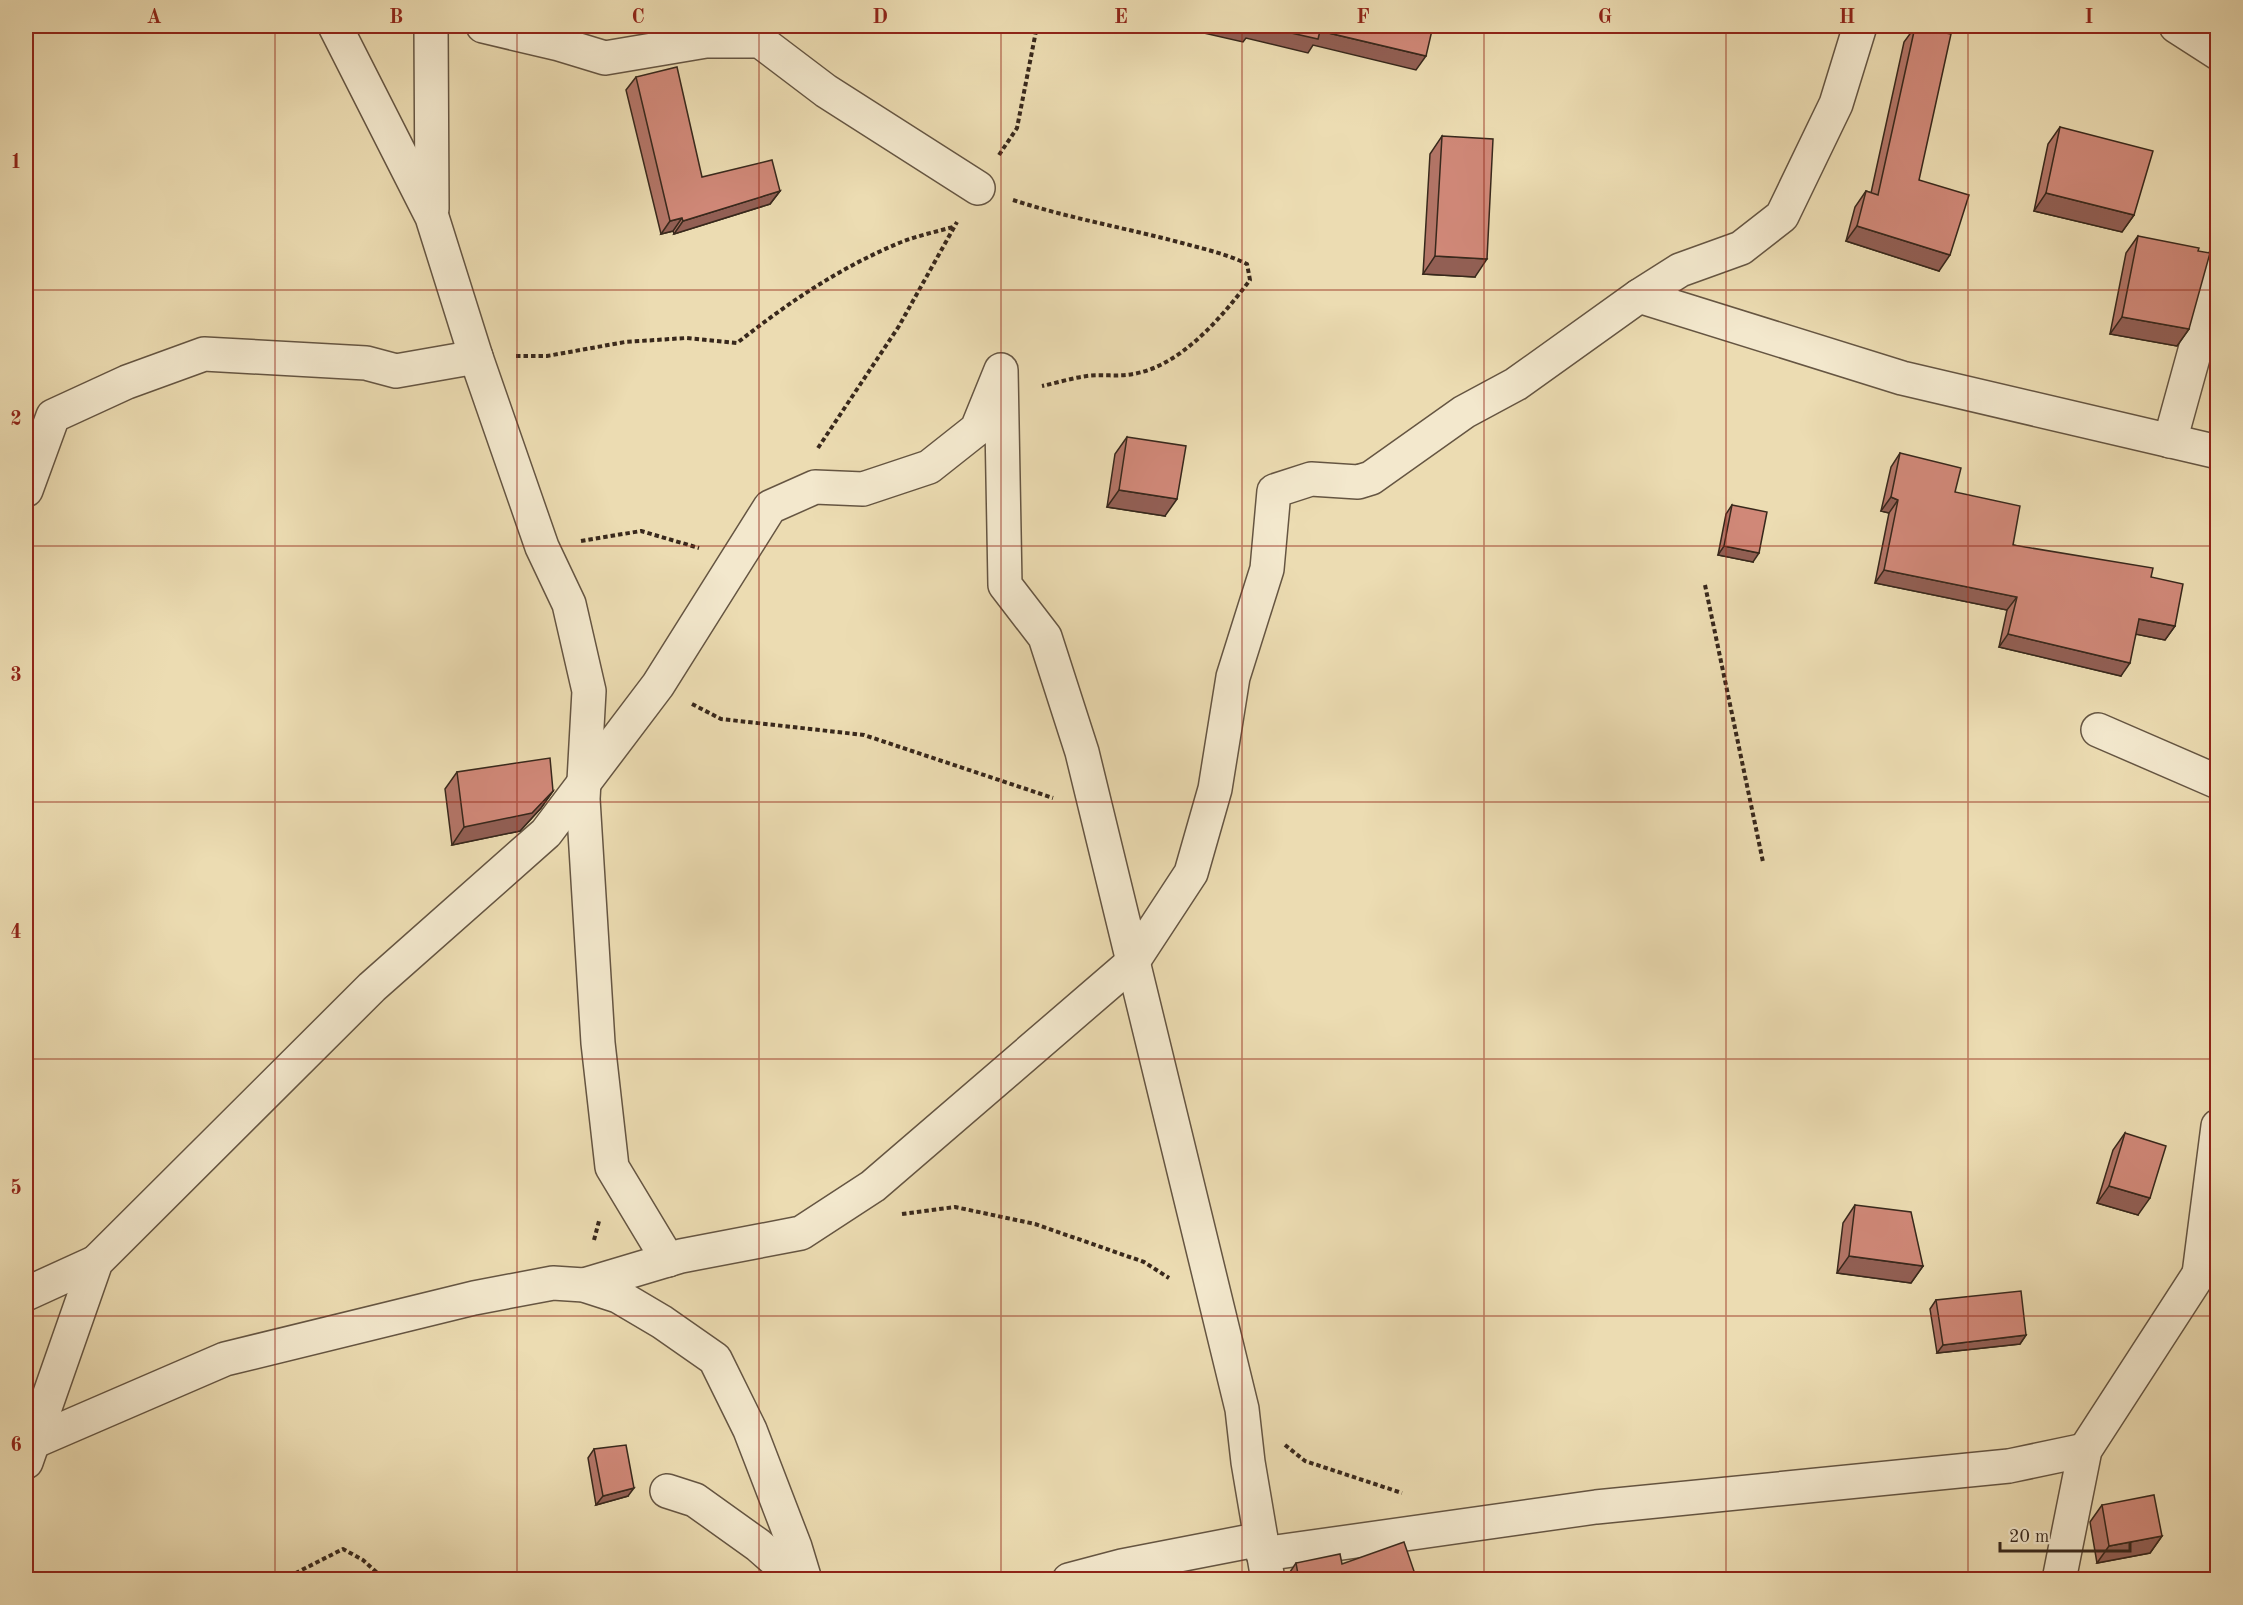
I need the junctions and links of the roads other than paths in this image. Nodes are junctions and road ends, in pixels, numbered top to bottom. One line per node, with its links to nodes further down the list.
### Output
1 (335, 26): 8 (street)
2 (431, 26): 8 (street)
3 (483, 26): 7 (street)
4 (1860, 26): 10 (street)
5 (2176, 26): 6 (street)
6 (2217, 53)
7 (978, 188)
8 (432, 217): 11 (street)
9 (2217, 267): 12 (street)
10 (1639, 296): 12 (street); 18 (street)
11 (476, 357): 14 (street); 17 (street)
12 (2170, 441): 13 (street)
13 (2217, 452)
14 (26, 490)
15 (2097, 730): 16 (street)
16 (2217, 782)
17 (584, 783): 18 (street); 20 (street); 21 (street)
18 (1132, 963): 20 (street); 28 (street)
19 (2217, 1126): 22 (street)
20 (668, 1260): 23 (street)
21 (96, 1262): 24 (street); 25 (street)
22 (2208, 1265): 26 (street)
23 (584, 1285): 25 (street); 30 (street)
24 (26, 1294)
25 (28, 1450)
26 (2085, 1450): 28 (street); 32 (street)
27 (667, 1491): 29 (street)
28 (1264, 1557): 31 (street)
29 (798, 1580)
30 (805, 1580)
31 (1070, 1580)
32 (2059, 1580)

